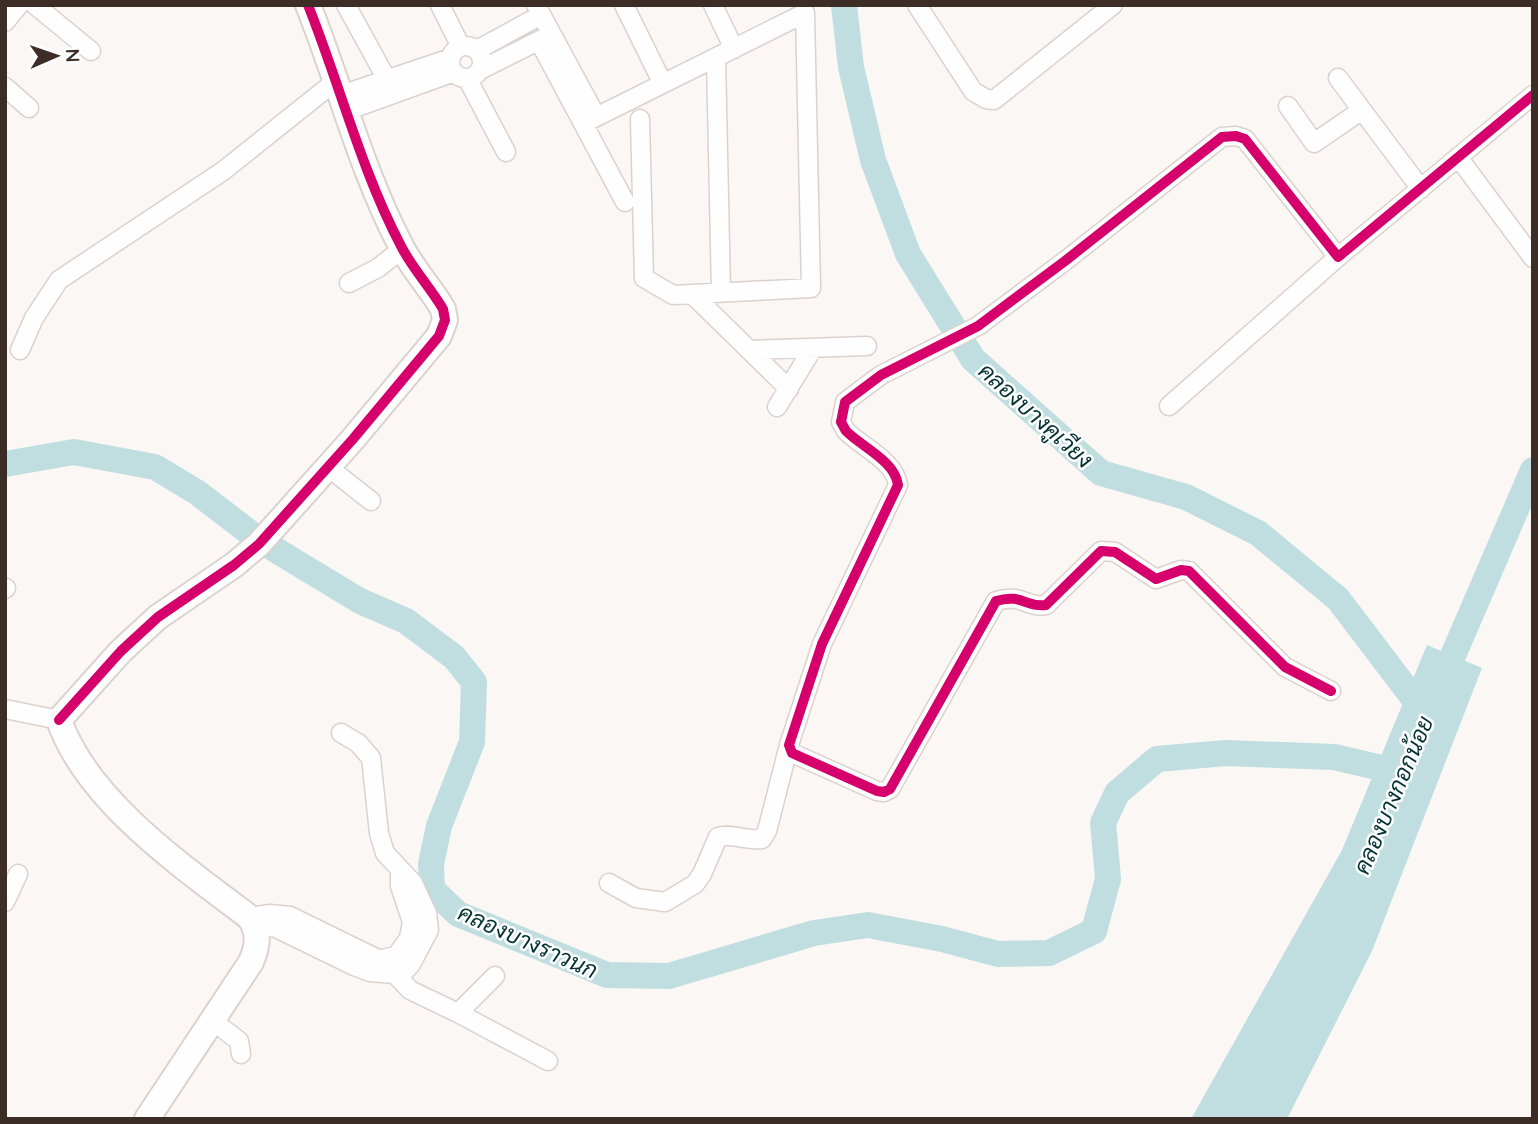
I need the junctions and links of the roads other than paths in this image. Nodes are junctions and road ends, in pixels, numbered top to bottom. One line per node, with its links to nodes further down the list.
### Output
1 (19, 5): 12 (street)
2 (35, 5): 15 (street)
3 (308, 5): 22 (street)
4 (346, 5): 21 (street)
5 (440, 5): 17 (street)
6 (625, 5): 19 (street)
7 (713, 5): 14 (street)
8 (916, 5): 9 (street)
9 (1114, 5)
10 (806, 9): 14 (street); 37 (street)
11 (539, 10): 13 (street); 17 (street)
12 (5, 22)
13 (545, 37): 17 (street); 28 (street)
14 (734, 49): 16 (street)
15 (91, 51)
16 (716, 58): 19 (street); 37 (street)
17 (465, 63): 21 (street); 29 (street)
18 (1339, 78): 26 (street)
19 (663, 83): 28 (street)
20 (5, 87): 25 (street)
21 (390, 87): 22 (street)
22 (341, 95): 33 (street); 41 (street)
23 (1533, 95): 30 (street)
24 (1288, 106): 26 (street)
25 (29, 108)
26 (1362, 110): 31 (street)
27 (640, 119): 38 (street)
28 (590, 120): 32 (street)
29 (506, 152)
30 (1458, 157): 31 (street); 35 (street)
31 (1421, 189): 34 (street)
32 (625, 202)
33 (402, 249): 36 (street); 46 (street)
34 (1338, 257): 44 (street); 52 (street)
35 (1533, 258)
36 (349, 283)
37 (721, 292): 38 (street)
38 (692, 294): 42 (street)
39 (867, 346): 40 (street)
40 (813, 348): 42 (street); 43 (street)
41 (20, 350)
42 (749, 350): 43 (street)
43 (789, 389): 45 (street)
44 (1170, 405)
45 (777, 407)
46 (328, 467): 47 (street); 50 (street)
47 (371, 502)
48 (1331, 691): 52 (street)
49 (5, 709): 50 (street)
50 (59, 720): 57 (street)
51 (341, 733): 53 (street)
52 (789, 745): 55 (street)
53 (400, 870): 57 (street); 58 (street)
54 (18, 874): 56 (street)
55 (609, 883)
56 (5, 902)
57 (253, 923): 58 (street); 61 (street)
58 (396, 974): 60 (street)
59 (495, 976): 60 (street)
60 (458, 1013): 63 (street)
61 (213, 1021): 62 (street); 64 (street)
62 (241, 1054)
63 (548, 1061)
64 (147, 1119)

